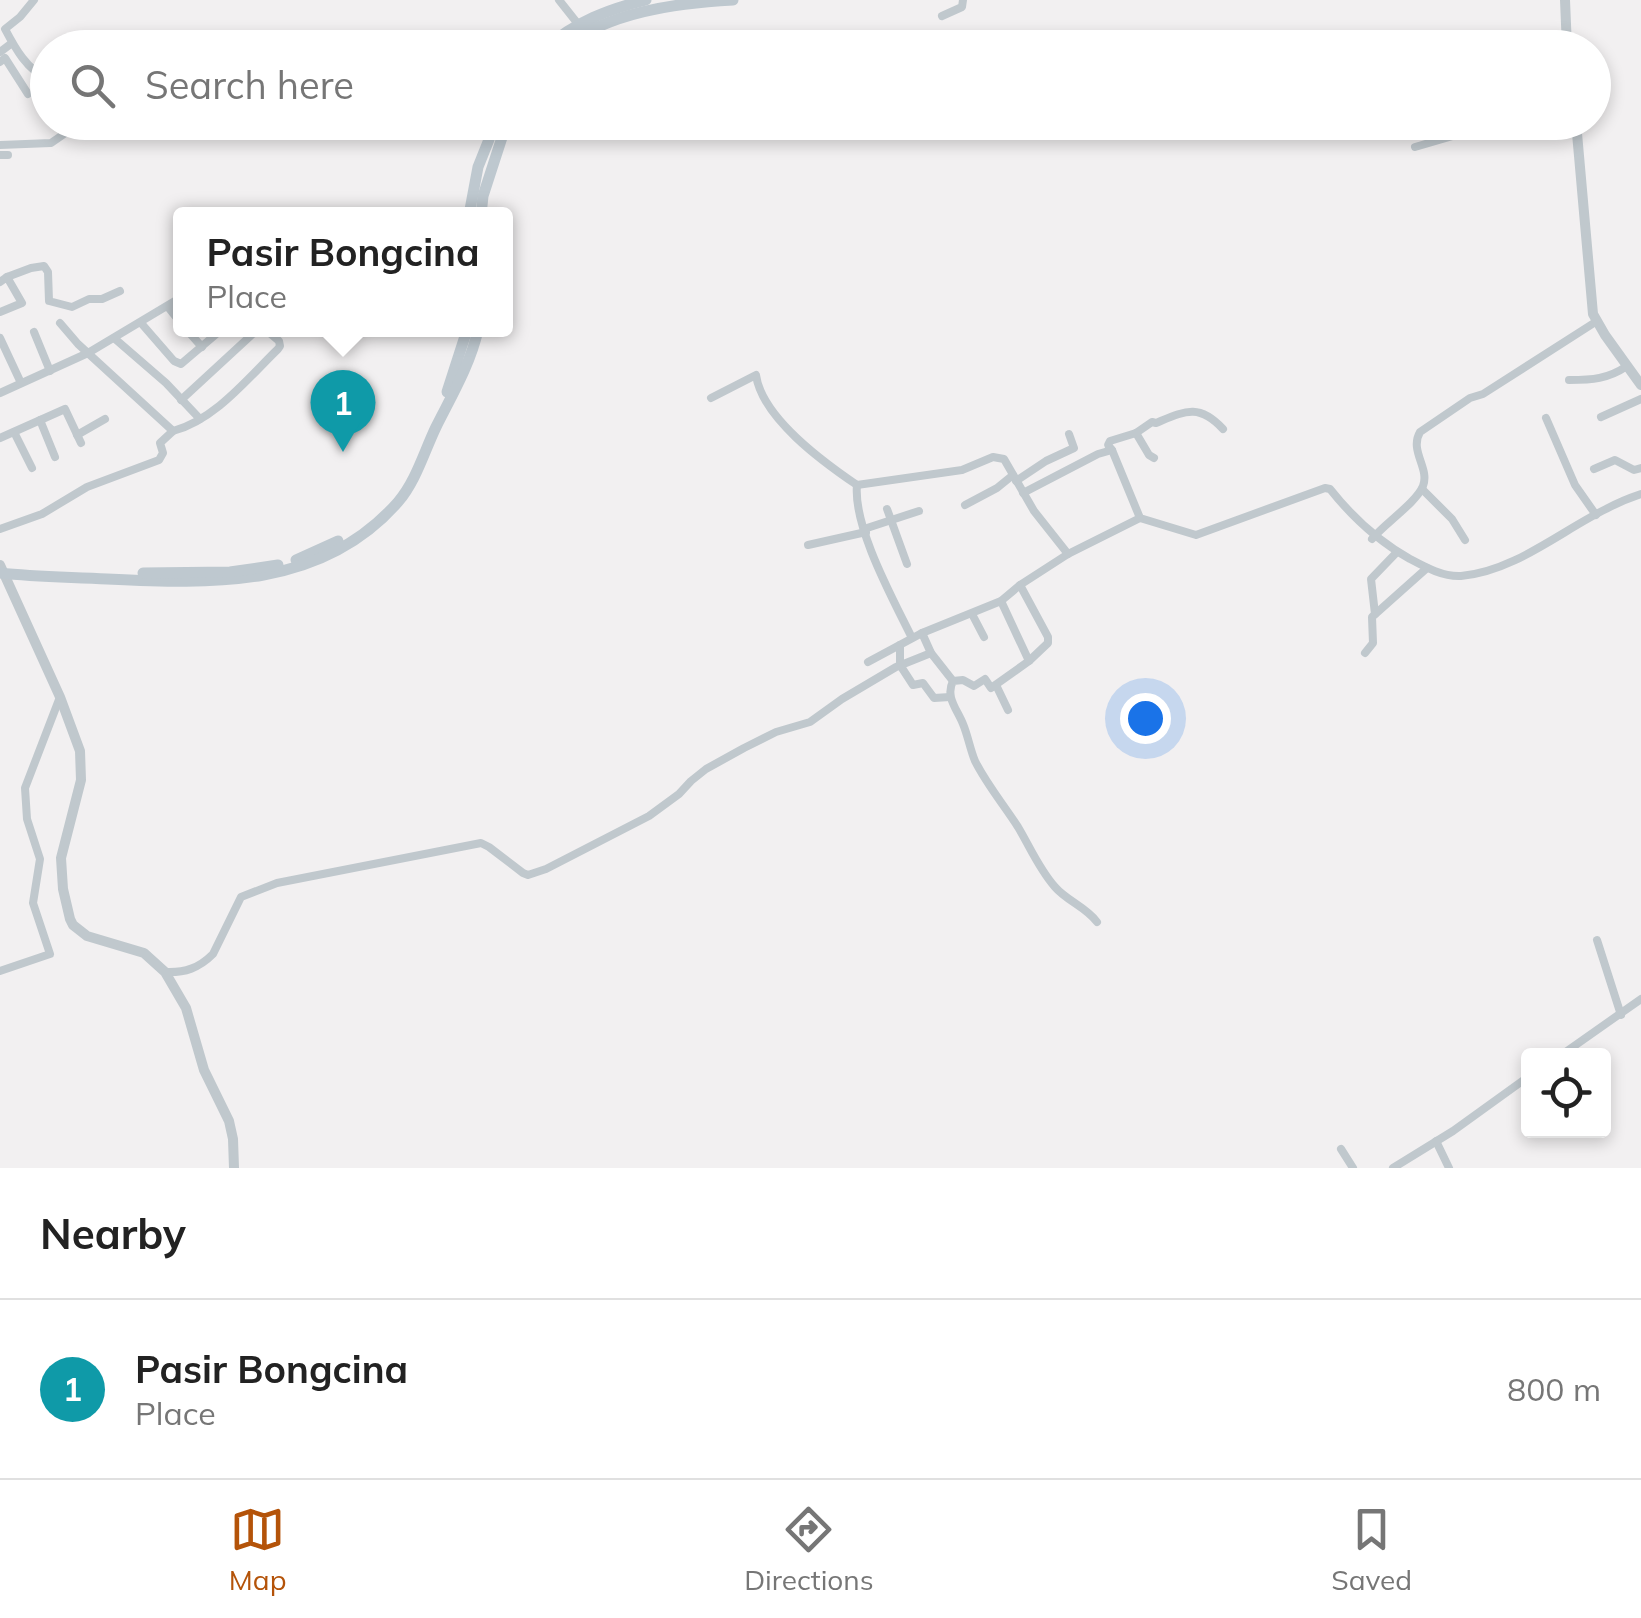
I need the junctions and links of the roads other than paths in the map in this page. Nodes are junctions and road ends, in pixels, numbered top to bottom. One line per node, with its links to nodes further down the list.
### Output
1 (34, 0): 10 (street)
2 (559, 0): 9 (street)
3 (646, 0): 9 (main road)
4 (718, 0): 5 (main road); 12 (main road)
5 (733, 0)
6 (964, 0): 8 (street)
7 (1566, 0): 13 (street)
8 (942, 16)
9 (578, 24): 11 (main road)
10 (2, 25): 14 (street)
11 (570, 30)
12 (590, 30)
13 (1567, 30)
14 (12, 42): 15 (street); 17 (street)
15 (0, 52)
16 (0, 62): 18 (street)
17 (30, 67)
18 (28, 94)
19 (55, 140): 24 (street)
20 (489, 140): 26 (main road)
21 (502, 140): 27 (main road)
22 (1437, 140): 25 (street)
23 (1578, 140): 34 (street)
24 (0, 145)
25 (1415, 146)
26 (470, 207)
27 (482, 207)
28 (4, 280): 29 (street); 32 (street)
29 (120, 291)
30 (173, 303): 31 (street)
31 (168, 307): 33 (street); 36 (street)
32 (0, 312)
33 (173, 313)
34 (1596, 321): 48 (street); 76 (street)
35 (60, 323): 47 (street)
36 (140, 323): 45 (street); 46 (street)
37 (34, 332): 49 (street)
38 (193, 337): 46 (street)
39 (213, 337): 46 (street)
40 (250, 337): 56 (street)
41 (274, 337): 60 (street)
42 (465, 337): 93 (main road)
43 (476, 337): 93 (main road)
44 (0, 338): 51 (street)
45 (114, 338): 47 (street); 56 (street)
46 (202, 347)
47 (88, 353): 49 (street); 63 (street)
48 (1627, 366): 50 (street); 52 (street)
49 (50, 371): 51 (street)
50 (1569, 380)
51 (20, 383): 53 (street)
52 (1641, 386)
53 (0, 392)
54 (711, 398): 75 (street)
55 (1641, 399): 57 (street)
56 (182, 400): 60 (street)
57 (1600, 417)
58 (1546, 418): 82 (street)
59 (105, 419): 61 (street)
60 (200, 419): 63 (street)
61 (40, 420): 64 (street); 69 (street)
62 (1223, 429): 65 (street)
63 (173, 431): 85 (street)
64 (14, 432): 67 (street); 71 (street)
65 (1136, 432): 68 (street); 70 (street)
66 (1070, 434): 74 (street)
67 (0, 438)
68 (1112, 450): 77 (street); 83 (street)
69 (55, 457)
70 (1154, 458)
71 (32, 468)
72 (1594, 468): 73 (street)
73 (1641, 468)
74 (1014, 478): 75 (street); 77 (street); 79 (street)
75 (857, 485): 86 (street)
76 (1422, 489): 87 (street); 88 (street)
77 (1023, 493): 91 (street)
78 (1641, 494): 82 (street)
79 (966, 505)
80 (887, 509): 84 (street)
81 (919, 511): 84 (street)
82 (1596, 514): 94 (street)
83 (1140, 518): 87 (street); 91 (street)
84 (891, 520): 86 (street); 92 (street)
85 (0, 529)
86 (865, 530): 89 (street); 100 (street)
87 (1373, 537): 90 (street)
88 (1466, 540)
89 (808, 545)
90 (1397, 552): 94 (street); 98 (street)
91 (1068, 554): 95 (street)
92 (907, 564)
93 (1, 568): 110 (street)
94 (1427, 568): 98 (street)
95 (1020, 584): 96 (street); 105 (street)
96 (1001, 601): 97 (street); 105 (street)
97 (972, 614): 99 (street); 101 (street)
98 (1376, 614): 104 (street)
99 (922, 633): 100 (street); 103 (street)
100 (912, 638): 102 (street)
101 (984, 638)
102 (900, 645): 106 (street); 107 (street)
103 (931, 653): 107 (street); 108 (street)
104 (1365, 653)
105 (1029, 661): 109 (street)
106 (868, 662)
107 (900, 666): 111 (street); 116 (street)
108 (953, 680): 109 (street); 111 (street)
109 (996, 685): 112 (street)
110 (60, 697): 115 (street); 116 (street)
111 (950, 697): 113 (street)
112 (1008, 710)
113 (1097, 922)
114 (1597, 940): 118 (street)
115 (0, 971)
116 (165, 972): 123 (street)
117 (1641, 1000): 118 (street)
118 (1621, 1015): 119 (street)
119 (1572, 1048)
120 (1521, 1082): 121 (street)
121 (1436, 1141): 125 (street); 126 (street)
122 (1341, 1150): 124 (street)
123 (234, 1168)
124 (1353, 1168)
125 (1393, 1168)
126 (1449, 1168)

